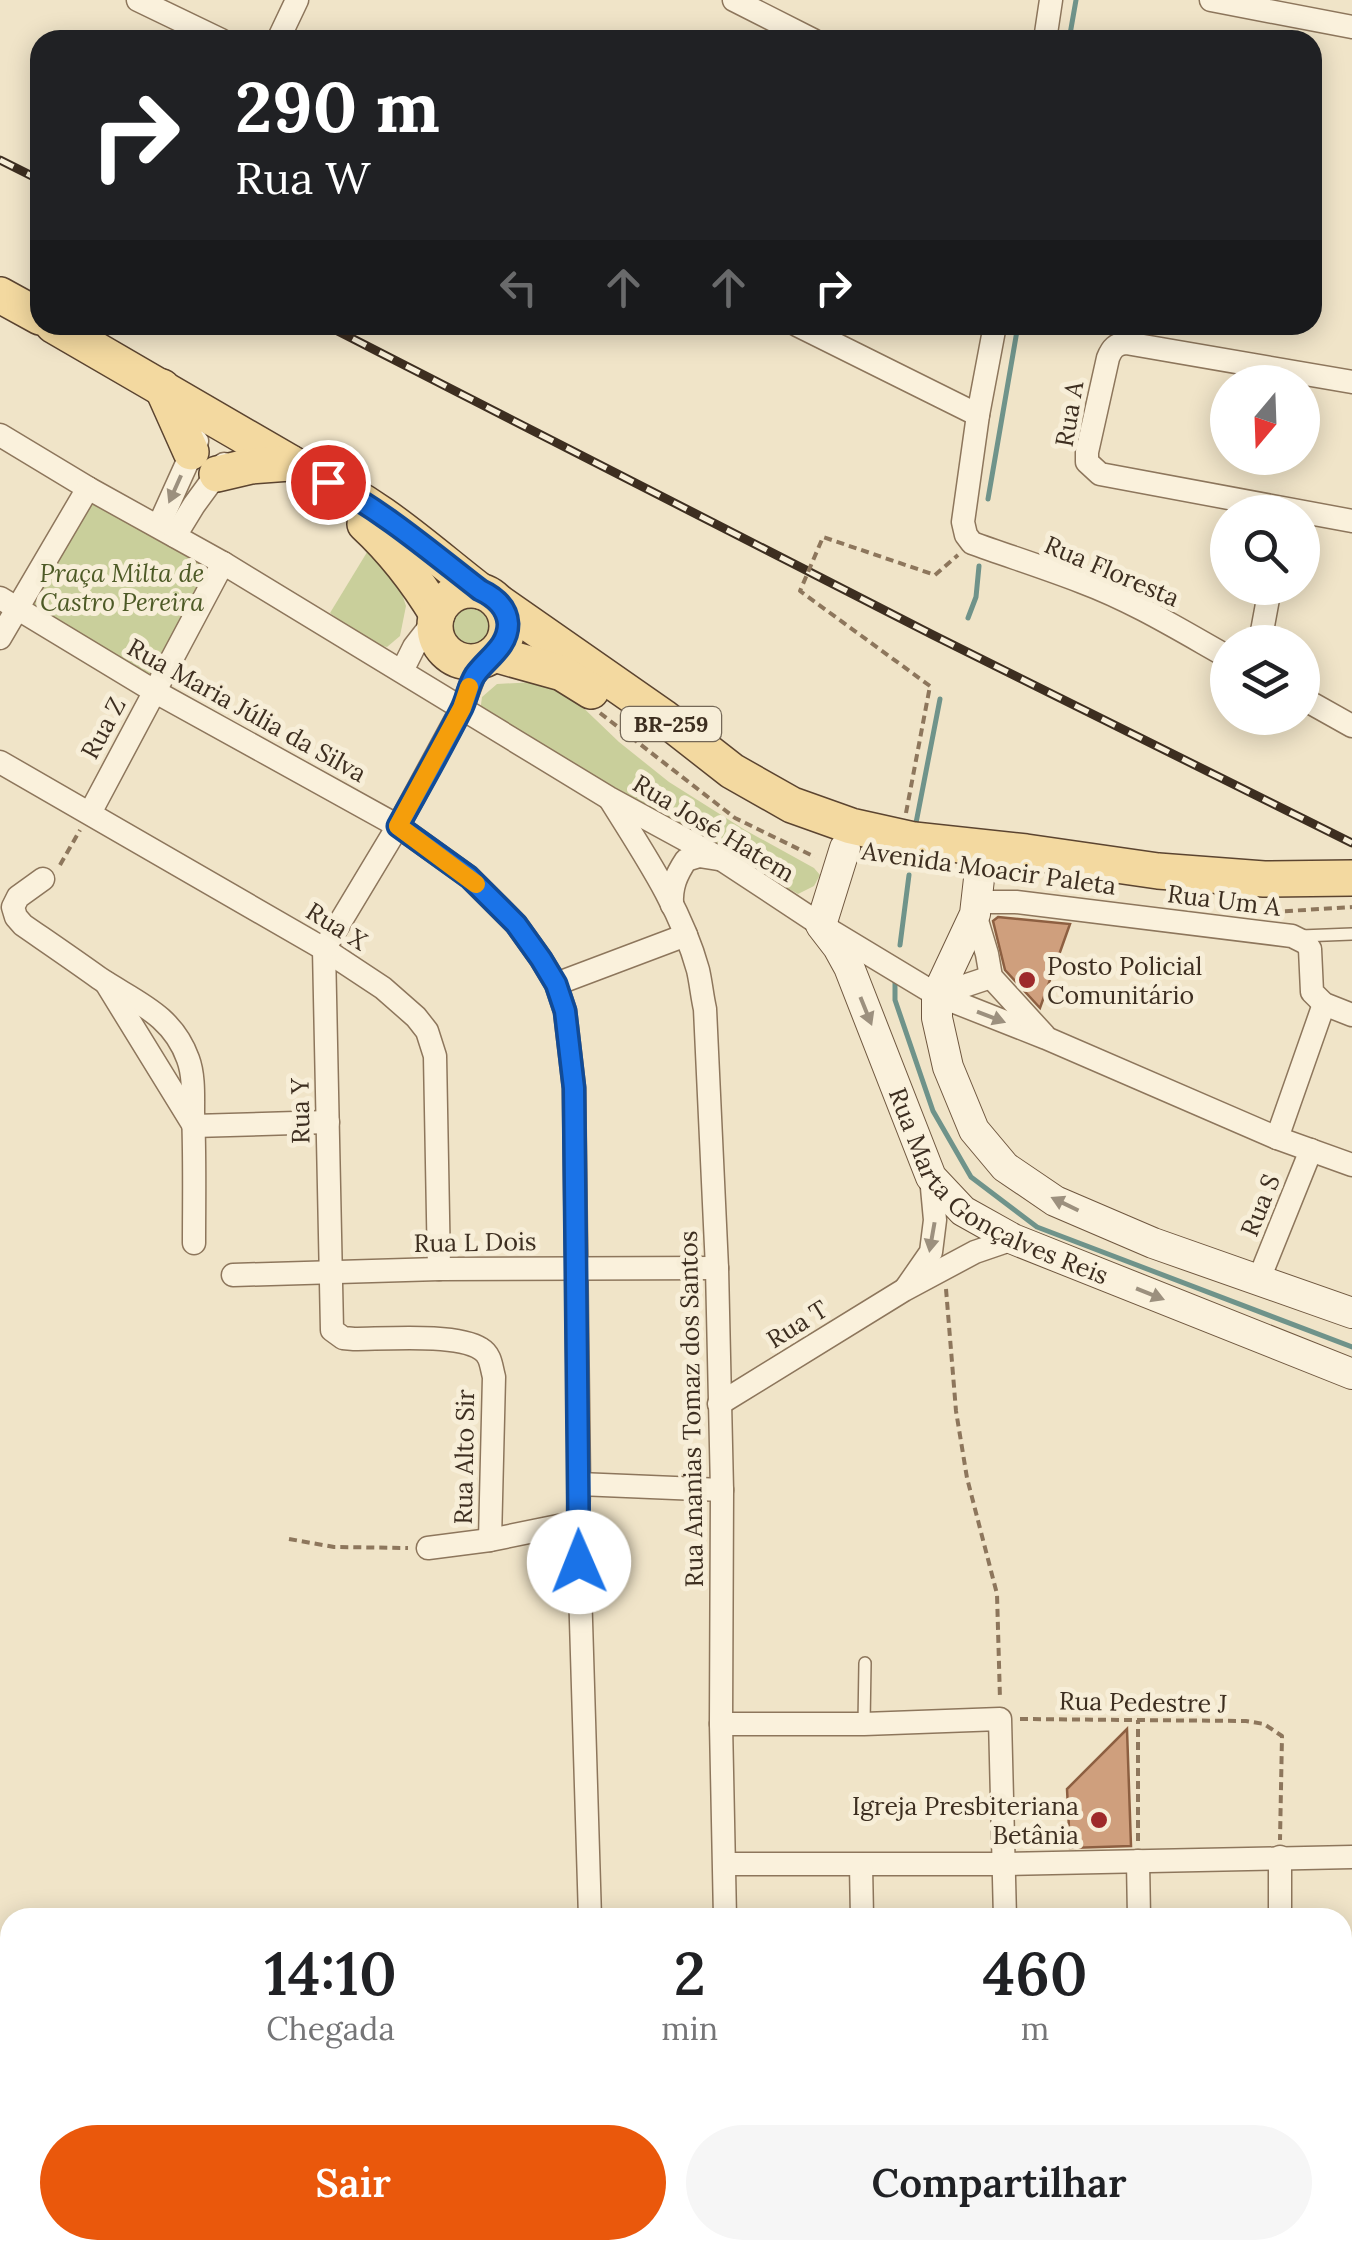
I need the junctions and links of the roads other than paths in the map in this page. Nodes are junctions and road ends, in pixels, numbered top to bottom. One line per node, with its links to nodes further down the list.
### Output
1 (138, 0): 7 (street)
2 (297, 0): 8 (street)
3 (734, 0): 9 (street)
4 (1052, 0): 10 (street)
5 (1212, 0): 6 (street)
6 (1352, 27)
7 (200, 30)
8 (283, 30)
9 (793, 30)
10 (1048, 30)
11 (0, 294): 12 (main road)
12 (30, 312)
13 (70, 335): 17 (main road, Avenida Moacir Paleta / BR-259)
14 (817, 335): 18 (street)
15 (993, 335): 18 (street)
16 (1352, 382): 25 (street, Rua A)
17 (162, 388): 19 (main road, Avenida Moacir Paleta / BR-259); 22 (main road)
18 (978, 414): 32 (street, Rua Floresta)
19 (211, 416): 21 (main road, Avenida Moacir Paleta / BR-259); 22 (street)
20 (0, 434): 24 (street, Rua José Hatem)
21 (244, 435): 22 (street); 23 (main road, Avenida Moacir Paleta / BR-259)
22 (204, 463): 23 (main road); 26 (street, one-way to 26); 26 (street)
23 (301, 469): 28 (main road, Avenida Moacir Paleta / BR-259); 30 (main road, Avenida Moacir Paleta / BR-259)
24 (88, 488): 26 (street, Rua José Hatem); 29 (street)
25 (1352, 521)
26 (167, 530): 27 (street, Rua José Hatem)
27 (223, 563): 33 (street, Rua José Hatem); 36 (street, Rua Z)
28 (490, 597): 30 (main road); 34 (main road); 46 (main road, Avenida Moacir Paleta / BR-259)
29 (9, 604): 31 (street); 36 (street, Rua Maria Júlia da Silva)
30 (426, 630): 33 (street); 34 (main road, Avenida Moacir Paleta / BR-259); 35 (street)
31 (0, 638)
32 (1210, 647)
33 (368, 653): 35 (street, Rua José Hatem)
34 (492, 656): 37 (street); 44 (main road, Avenida Moacir Paleta / BR-259)
35 (402, 671): 37 (street, Rua José Hatem)
36 (154, 691): 42 (street, Rua Z); 43 (street, Rua Maria Júlia da Silva)
37 (462, 708): 41 (street, Rua José Hatem); 43 (street)
38 (1320, 709): 39 (street)
39 (1348, 727)
40 (0, 762): 42 (street, Rua X)
41 (609, 798): 45 (street, Rua José Hatem); 51 (street, Rua Ananias Tomaz dos Santos)
42 (90, 813): 56 (street, Rua X)
43 (398, 826): 56 (street); 59 (street, Rua Maria Júlia da Silva)
44 (843, 858): 49 (main road, Avenida Moacir Paleta / BR-259); 52 (street)
45 (721, 859): 51 (street); 52 (street, Rua José Hatem)
46 (1025, 864): 48 (main road, Avenida Moacir Paleta / BR-259); 49 (main road, Avenida Moacir Paleta / BR-259); 50 (main road, Avenida Moacir Paleta / BR-259)
47 (51, 874): 58 (street)
48 (1352, 878)
49 (978, 895): 55 (street, Rua Um A); 57 (street, Rua José Hatem); 60 (street)
50 (1352, 900)
51 (672, 905): 54 (street, Rua Ananias Tomaz dos Santos)
52 (821, 925): 60 (street, Rua José Hatem); 69 (street, Rua Marta Gonçalves Reis, one-way to 69)
53 (1352, 934): 55 (lane)
54 (686, 935): 59 (street); 72 (street, Rua Ananias Tomaz dos Santos)
55 (1292, 936): 61 (street, Rua Um A)
56 (324, 948): 64 (street, Rua Y); 73 (street, Rua X)
57 (991, 977): 60 (street); 63 (street, Rua José Hatem)
58 (104, 981): 65 (street); 65 (street)
59 (556, 984): 74 (street, Rua Maria Júlia da Silva)
60 (936, 995): 63 (street, Rua José Hatem, one-way to 63); 77 (street, Rua Marta Gonçalves Reis, one-way to 60)
61 (1324, 1004): 62 (street); 66 (street)
62 (1352, 1015)
63 (1046, 1038): 66 (street, Rua José Hatem)
64 (328, 1122): 65 (street); 75 (street, Rua Y)
65 (194, 1126): 71 (street)
66 (1277, 1138): 67 (street, Rua José Hatem)
67 (1311, 1150): 68 (street, Rua José Hatem); 77 (street, Rua S)
68 (1352, 1165)
69 (931, 1177): 70 (street, Rua Marta Gonçalves Reis); 78 (street, Rua T, one-way to 78)
70 (1013, 1240): 78 (street, Rua T); 80 (street, Rua Marta Gonçalves Reis, one-way to 80)
71 (194, 1243)
72 (717, 1268): 74 (street, Rua L Dois); 81 (street, Rua Ananias Tomaz dos Santos)
73 (440, 1269): 74 (street, Rua L Dois); 75 (street, Rua L Dois)
74 (576, 1269): 82 (street, Rua Maria Júlia da Silva)
75 (330, 1273): 76 (street, Rua L Dois); 85 (street, Rua Alto Sir)
76 (233, 1276)
77 (1259, 1280): 79 (street, Rua Marta Gonçalves Reis)
78 (904, 1290): 81 (street, Rua T)
79 (1352, 1314)
80 (1352, 1374)
81 (719, 1404): 83 (street, Rua Ananias Tomaz dos Santos)
82 (579, 1484): 83 (street); 84 (street, Rua Maria Júlia da Silva)
83 (722, 1490): 88 (street, Rua Ananias Tomaz dos Santos)
84 (578, 1522): 85 (street, Rua Alto Sir); 96 (street, Rua Maria Júlia da Silva)
85 (490, 1540): 86 (street, Rua Alto Sir)
86 (428, 1548)
87 (866, 1663): 89 (lane)
88 (721, 1724): 89 (street); 93 (street, Rua Ananias Tomaz dos Santos)
89 (864, 1724): 94 (street)
90 (1280, 1857): 91 (street); 92 (street); 101 (street)
91 (1352, 1857)
92 (1138, 1861): 94 (street); 100 (street)
93 (725, 1864): 95 (street); 97 (street, Rua Ananias Tomaz dos Santos)
94 (1004, 1864): 95 (street); 99 (street)
95 (861, 1865): 98 (street)
96 (590, 1908)
97 (725, 1908)
98 (862, 1908)
99 (1005, 1908)
100 (1139, 1908)
101 (1280, 1908)

